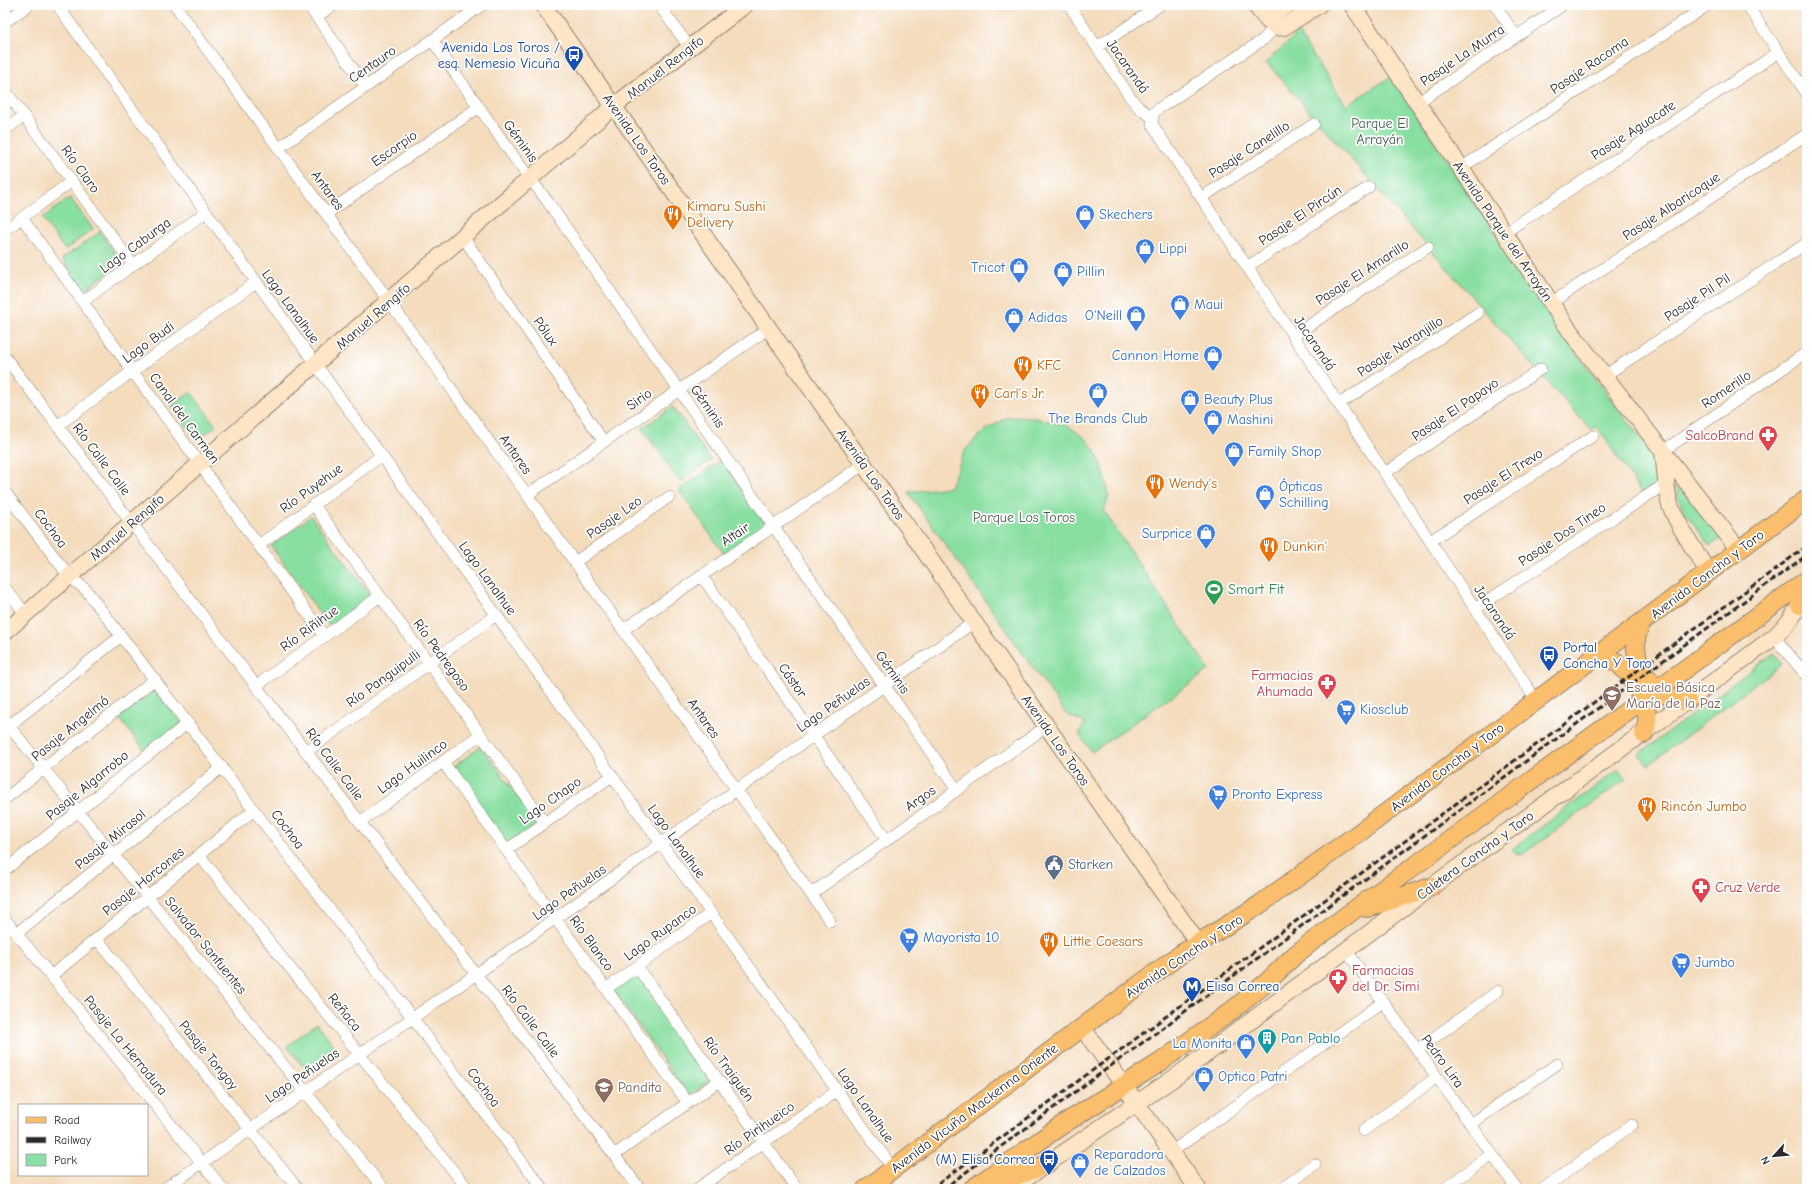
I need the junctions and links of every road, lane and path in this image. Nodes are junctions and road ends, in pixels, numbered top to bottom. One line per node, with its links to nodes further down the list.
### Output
1 (29, 5): 21 (street)
2 (57, 5): 45 (street, Lago Lanalhue)
3 (175, 5): 39 (street, Antares)
4 (308, 5): 20 (street)
5 (334, 5): 20 (street)
6 (482, 5): 24 (street, Centauro)
7 (543, 5): 32 (street, Avenida Los Toros)
8 (659, 5): 26 (street)
9 (745, 5): 26 (street, Manuel Rengifo)
10 (1068, 5): 25 (street, Jacarandá)
11 (1160, 5): 25 (street)
12 (1255, 5): 22 (street)
13 (1288, 5): 22 (street)
14 (1319, 5): 22 (street)
15 (1352, 5): 31 (street, Avenida Parque del Arrayán)
16 (1495, 5): 23 (street)
17 (1563, 5): 23 (street, Pasaje La Murra)
18 (1708, 5): 40 (street, Pasaje Racoma)
19 (1747, 5): 27 (street)
20 (316, 17): 28 (street)
21 (5, 22)
22 (1271, 23): 35 (street)
23 (1516, 36): 31 (street, Pasaje La Murra)
24 (432, 40): 28 (street, Centauro); 33 (street, Géminis)
25 (1097, 47): 35 (street, Jacarandá)
26 (690, 48): 32 (street, Manuel Rengifo)
27 (1779, 52): 30 (street); 49 (street, Pasaje Aguacate)
28 (366, 87): 39 (street, Centauro)
29 (5, 90): 34 (street, Río Claro)
30 (1807, 94)
31 (1417, 102): 40 (street, Avenida Parque del Arrayán)
32 (614, 106): 41 (street, Manuel Rengifo); 60 (street, Avenida Los Toros)
33 (479, 107): 41 (street, Géminis); 46 (street, Escorpio)
34 (24, 116): 37 (street); 42 (street, Río Claro)
35 (1152, 117): 44 (street, Jacarandá)
36 (1314, 124): 44 (street, Pasaje Canelillo)
37 (5, 130)
38 (1807, 134): 58 (street, Pasaje Albaricoque)
39 (279, 148): 46 (street, Antares)
40 (1461, 168): 49 (street, Avenida Parque del Arrayán)
41 (530, 179): 50 (street, Manuel Rengifo); 68 (street, Géminis)
42 (72, 181): 47 (street); 53 (street, Río Claro)
43 (1369, 187): 54 (street, Pasaje El Pircún)
44 (1201, 198): 54 (street, Jacarandá)
45 (206, 212): 53 (street, Lago Caburga); 55 (street, Lago Lanalhue)
46 (326, 214): 56 (street, Antares)
47 (22, 218): 48 (street); 57 (street, Canal del Carmen)
48 (5, 230)
49 (1504, 233): 58 (street, Avenida Parque del Arrayán)
50 (463, 237): 56 (street, Manuel Rengifo); 72 (street, Pólux)
51 (1807, 243): 67 (street, Pasaje Pil Pil)
52 (1428, 247): 61 (street, Pasaje El Amarillo)
53 (133, 265): 57 (street, Lago Caburga)
54 (1247, 267): 61 (street, Jacarandá)
55 (256, 282): 64 (street, Lago Lanalhue); 66 (street, Lago Budi)
56 (389, 301): 64 (street, Manuel Rengifo); 80 (street, Antares)
57 (82, 302): 66 (street, Canal del Carmen)
58 (1551, 303): 67 (street, Avenida Parque del Arrayán)
59 (1478, 313): 69 (street, Pasaje Naranjillo)
60 (769, 328): 68 (street, Sirio); 76 (street, Avenida Los Toros)
61 (1293, 336): 69 (street, Jacarandá)
62 (1807, 352): 73 (street, Romerillo)
63 (5, 357): 70 (street, Río Calle Calle)
64 (316, 365): 74 (street, Lago Lanalhue); 75 (street, Manuel Rengifo)
65 (1541, 369): 77 (street, Pasaje El Papayo)
66 (133, 371): 70 (street, Lago Budi); 75 (street, Canal del Carmen)
67 (1604, 376): 73 (street, Avenida Parque del Arrayán)
68 (678, 390): 72 (street, Sirio); 85 (street, Géminis)
69 (1339, 404): 77 (street, Jacarandá)
70 (58, 426): 84 (street, Río Calle Calle)
71 (1593, 436): 86 (street, Pasaje El Trevo)
72 (604, 442): 80 (street, Sirio)
73 (1663, 451): 78 (street); 88 (street, Avenida Parque del Arrayán)
74 (381, 456): 83 (street, Río Puyehue); 99 (street, Lago Lanalhue)
75 (200, 464): 84 (street, Manuel Rengifo); 87 (street, Canal del Carmen)
76 (864, 464): 85 (street, Altair); 100 (street, Avenida Los Toros)
77 (1385, 473): 86 (street, Jacarandá)
78 (1666, 486): 90 (street); 97 (street, Pasaje Dos Tineo)
79 (5, 492): 91 (street, Cochoa)
80 (527, 495): 89 (street, Antares)
81 (669, 497): 89 (street, Pasaje Leo)
82 (1807, 499): 88 (main road, Avenida Concha y Toro)
83 (314, 505): 87 (street, Río Puyehue); 95 (street, Río Pedregoso)
84 (131, 522): 91 (street, Manuel Rengifo); 111 (street, Río Calle Calle)
85 (773, 526): 92 (street, Altair); 112 (street, Géminis)
86 (1430, 541): 97 (street, Jacarandá)
87 (259, 545): 105 (street, Canal del Carmen)
88 (1739, 550): 90 (main road, Avenida Concha y Toro)
89 (575, 562): 102 (street, Antares)
90 (1708, 572): 101 (main road, Avenida Concha y Toro)
91 (69, 576): 98 (street, Manuel Rengifo); 104 (street, Cochoa)
92 (701, 576): 102 (street, Altair); 122 (street, Cástor)
93 (1807, 580): 113 (main road)
94 (5, 588): 98 (street)
95 (380, 596): 105 (street, Río Riñihue); 108 (street, Río Pedregoso)
96 (1805, 599): 106 (street, Caletera Concha y Toro)
97 (1475, 609): 114 (street, Jacarandá)
98 (26, 614): 103 (street, Manuel Rengifo)
99 (496, 615): 108 (street, Río Panguipulli); 127 (street, Lago Lanalhue)
100 (974, 622): 112 (street, Lago Peñuelas); 119 (street, Avenida Los Toros)
101 (1642, 622): 107 (main road, Avenida Concha y Toro); 113 (main road)
102 (623, 630): 129 (street, Antares)
103 (5, 632)
104 (121, 636): 110 (street, Cochoa); 118 (street)
105 (324, 636): 111 (street, Río Riñihue)
106 (1774, 637): 109 (street); 116 (street, Caletera Concha y Toro)
107 (1595, 657): 114 (main road, Avenida Concha y Toro); 115 (main road)
108 (429, 663): 120 (street, Río Pedregoso); 123 (street, Río Panguipulli)
109 (1807, 676)
110 (155, 680): 117 (street, Cochoa); 126 (street, Pasaje Angelmó)
111 (256, 686): 123 (street, Río Calle Calle)
112 (885, 686): 122 (street, Lago Peñuelas); 128 (street, Géminis)
113 (1658, 690): 115 (main road); 116 (main road)
114 (1536, 700): 151 (main road, Avenida Concha y Toro)
115 (1643, 700): 121 (main road); 145 (main road)
116 (1687, 701): 121 (street, Caletera Concha y Toro)
117 (188, 723): 125 (street, Cochoa); 132 (street, Pasaje Algarrobo)
118 (6, 725): 126 (street, Salvador Sanfuentes)
119 (1047, 726): 128 (street, Argos); 151 (street, Avenida Los Toros)
120 (481, 734): 124 (street, Lago Huilinco); 134 (street, Río Pedregoso)
121 (1644, 734): 141 (street, Caletera Concha y Toro)
122 (814, 736): 129 (street, Lago Peñuelas); 135 (street, Cástor)
123 (306, 752): 133 (street, Río Calle Calle)
124 (443, 762): 133 (street, Lago Huilinco); 137 (street, Río Blanco)
125 (222, 767): 131 (street, Cochoa); 138 (street, Pasaje Mirasol)
126 (44, 768): 130 (street, Pasaje Angelmó); 132 (street, Salvador Sanfuentes)
127 (612, 776): 134 (street, Lago Chapo); 136 (street, Lago Lanalhue)
128 (957, 790): 135 (street, Argos)
129 (738, 791): 136 (street, Lago Peñuelas); 142 (street, Antares)
130 (5, 799)
131 (254, 810): 139 (street, Pasaje Horcones); 159 (street, Cochoa)
132 (78, 812): 138 (street, Salvador Sanfuentes); 140 (street, Pasaje Algarrobo)
133 (360, 822): 154 (street, Río Calle Calle)
134 (545, 822): 137 (street, Lago Chapo)
135 (887, 840): 142 (street, Argos)
136 (662, 844): 144 (street, Lago Lanalhue); 147 (street, Lago Peñuelas)
137 (506, 850): 147 (street, Río Blanco)
138 (114, 855): 143 (street, Salvador Sanfuentes); 149 (street, Pasaje Mirasol)
139 (199, 855): 143 (street, Pasaje Horcones); 162 (street, Reñaca)
140 (5, 870)
141 (1431, 887): 145 (main road); 152 (street, Caletera Concha y Toro)
142 (811, 894): 148 (street, Antares)
143 (148, 897): 150 (street, Pasaje Horcones); 168 (street, Salvador Sanfuentes)
144 (711, 913): 153 (street, Lago Rupanco); 167 (street, Lago Lanalhue)
145 (1347, 915): 166 (main road)
146 (5, 919): 149 (street, Pasaje La Herradura)
147 (556, 919): 154 (street, Lago Peñuelas); 156 (street, Río Blanco)
148 (830, 921)
149 (17, 934): 155 (street, Pasaje La Herradura)
150 (96, 939): 155 (street, Pasaje Horcones); 173 (street, Pasaje Tongoy)
151 (1198, 943): 160 (main road, Avenida Concha y Toro)
152 (1346, 950): 158 (street, Pedro Lira); 170 (street, Caletera Concha y Toro)
153 (637, 967): 156 (street, Lago Rupanco); 165 (street, Río Traiguén)
154 (477, 975): 159 (street, Lago Peñuelas); 178 (street, Río Calle Calle)
155 (51, 976): 179 (street, Pasaje La Herradura)
156 (606, 989): 169 (street, Río Blanco)
157 (1498, 991): 161 (street)
158 (1383, 1002): 161 (street, Pedro Lira); 176 (street)
159 (413, 1018): 162 (street, Lago Peñuelas); 188 (street, Cochoa)
160 (1082, 1027): 166 (street); 182 (main road, Avenida Vicuña Mackenna Oriente)
161 (1417, 1050): 164 (street, Pedro Lira)
162 (360, 1054): 168 (street, Lago Peñuelas); 187 (street, Reñaca)
163 (1557, 1064): 171 (street)
164 (1437, 1077): 171 (street, Pedro Lira); 174 (street)
165 (719, 1081): 169 (street); 175 (street, Río Traiguén)
166 (1124, 1086): 170 (street); 193 (main road)
167 (838, 1091): 175 (street, Río Pirihueico); 182 (street, Lago Lanalhue)
168 (305, 1092): 173 (street, Lago Peñuelas); 186 (street, Salvador Sanfuentes)
169 (688, 1103): 178 (street)
170 (1137, 1104): 176 (street); 181 (street, Caletera Concha y Toro)
171 (1471, 1124): 177 (street, Pedro Lira)
172 (1632, 1125): 200 (street)
173 (250, 1130): 179 (street, Lago Peñuelas); 185 (street, Pasaje Tongoy)
174 (1362, 1131)
175 (763, 1143): 190 (street, Río Pirihueico); 191 (street, Río Traiguén)
176 (1171, 1152): 196 (street)
177 (1492, 1154): 198 (street); 199 (street, Pedro Lira)
178 (614, 1155): 189 (street, Río Calle Calle)
179 (202, 1162): 183 (street, Lago Peñuelas); 184 (street, Pasaje La Herradura)
180 (1315, 1164): 197 (street)
181 (1046, 1165): 194 (main road); 195 (street, Caletera Concha y Toro)
182 (893, 1169): 192 (main road, Avenida Vicuña Mackenna Oriente)
183 (164, 1189)
184 (223, 1189)
185 (298, 1189)
186 (384, 1189)
187 (468, 1189)
188 (543, 1189)
189 (640, 1189)
190 (697, 1189)
191 (797, 1189)
192 (866, 1189)
193 (972, 1189)
194 (978, 1189)
195 (1010, 1189)
196 (1198, 1189)
197 (1282, 1189)
198 (1444, 1189)
199 (1517, 1189)
200 (1543, 1189)

